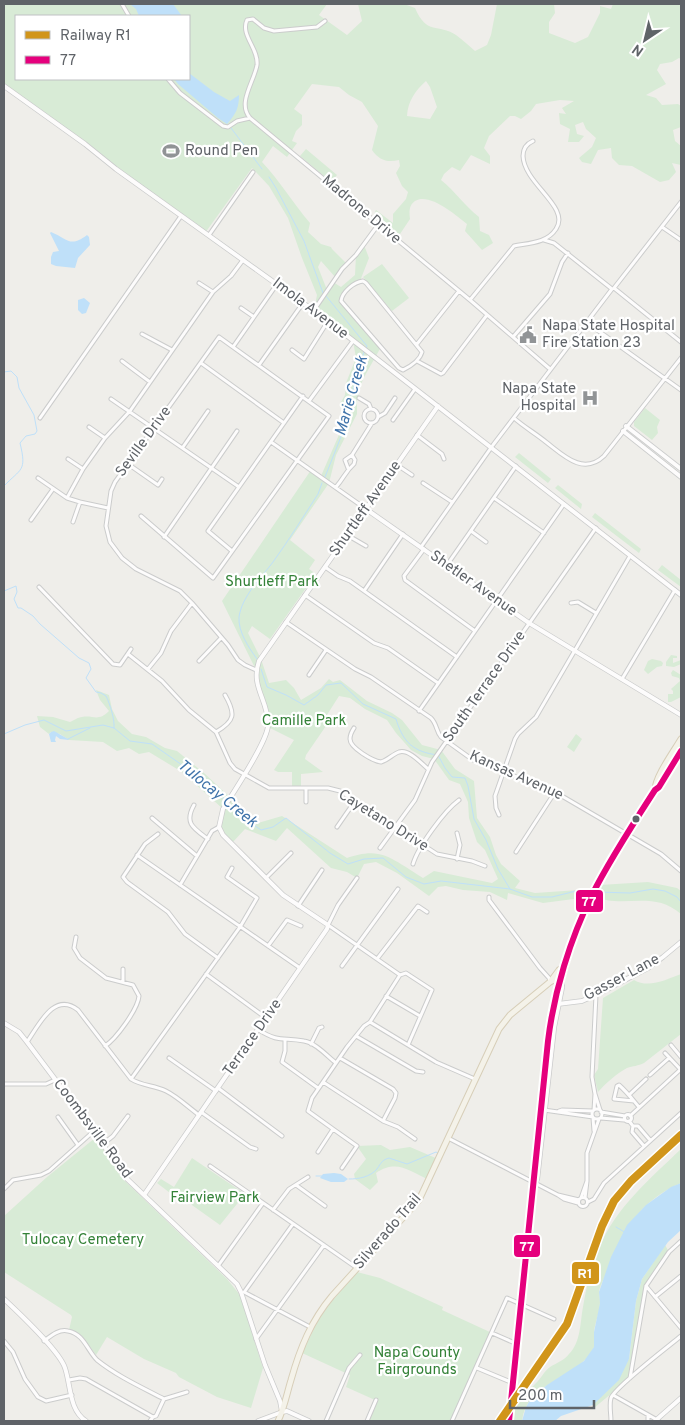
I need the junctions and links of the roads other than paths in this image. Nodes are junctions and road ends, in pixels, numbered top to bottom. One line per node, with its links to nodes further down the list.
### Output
1 (122, 4): 2 (street)
2 (128, 15)
3 (325, 21): 6 (street)
4 (169, 80): 6 (street)
5 (4, 86): 10 (street, Imola Avenue)
6 (250, 118): 11 (street, Madrone Drive)
7 (533, 141): 13 (street)
8 (253, 172): 14 (street)
9 (681, 202): 12 (street)
10 (181, 216): 14 (street, Imola Avenue); 60 (street)
11 (378, 225): 23 (street, Madrone Drive); 28 (street)
12 (662, 228): 16 (street); 22 (street)
13 (554, 232): 15 (street); 17 (street)
14 (209, 235): 19 (street, Imola Avenue)
15 (544, 240): 17 (street); 25 (street)
16 (681, 240)
17 (554, 243): 18 (street)
18 (568, 253): 22 (street); 34 (street)
19 (243, 260): 21 (street, Imola Avenue); 24 (street)
20 (199, 282): 24 (street)
21 (277, 284): 26 (street, Imola Avenue); 30 (street)
22 (613, 289): 32 (street); 36 (street)
23 (459, 291): 25 (street, Madrone Drive); 37 (street)
24 (213, 292): 39 (street)
25 (470, 300): 29 (street, Madrone Drive)
26 (303, 303): 28 (street, Imola Avenue); 45 (street)
27 (241, 308): 30 (street)
28 (314, 310): 31 (street, Imola Avenue)
29 (487, 315): 34 (street, Madrone Drive); 43 (street)
30 (254, 317): 38 (street)
31 (328, 320): 35 (street, Imola Avenue); 40 (street)
32 (586, 322): 46 (street); 47 (street)
33 (142, 334): 39 (street)
34 (513, 338): 46 (street, Madrone Drive)
35 (354, 341): 49 (street, Imola Avenue); 55 (street)
36 (681, 342)
37 (417, 344): 43 (street); 43 (street)
38 (233, 347): 44 (street, Seville Drive); 45 (street)
39 (172, 350): 48 (street)
40 (292, 350)
41 (681, 359): 47 (street)
42 (122, 361): 48 (street)
43 (417, 361)
44 (200, 363): 64 (street); 68 (street, Seville Drive)
45 (259, 365): 51 (street)
46 (550, 369): 62 (street)
47 (665, 378): 50 (street); 66 (street)
48 (150, 382): 58 (street)
49 (415, 389): 56 (street, Imola Avenue); 63 (street)
50 (681, 390)
51 (303, 396): 55 (street); 64 (street)
52 (360, 398): 57 (street)
53 (395, 398): 61 (street)
54 (112, 399): 58 (street)
55 (309, 401): 78 (street)
56 (438, 406): 71 (street, Shurtleff Avenue); 75 (street, Imola Avenue)
57 (371, 409): 61 (street); 65 (street)
58 (130, 411): 68 (street); 72 (street)
59 (208, 411): 74 (street)
60 (40, 418)
61 (378, 418): 65 (street)
62 (514, 418): 70 (street); 75 (street)
63 (393, 420)
64 (284, 423): 73 (street)
65 (371, 425): 76 (street)
66 (626, 426): 70 (street); 86 (street)
67 (89, 427): 72 (street)
68 (155, 428): 74 (street); 80 (street, Seville Drive)
69 (238, 431): 83 (street)
70 (623, 431): 88 (street)
71 (418, 436): 79 (street); 81 (street, Shurtleff Avenue)
72 (105, 438): 85 (street)
73 (271, 442): 78 (street, Shetler Avenue); 92 (street)
74 (183, 447): 83 (street)
75 (491, 447): 82 (street, Imola Avenue); 98 (street)
76 (352, 455): 84 (street); 84 (street)
77 (68, 459): 85 (street)
78 (297, 460): 93 (street, Shetler Avenue); 114 (street)
79 (444, 460)
80 (128, 464): 90 (street); 100 (street, Seville Drive)
81 (397, 464): 87 (street); 101 (street, Shurtleff Avenue)
82 (516, 466): 96 (street); 99 (street, Imola Avenue)
83 (212, 467): 92 (street); 110 (street)
84 (348, 468): 93 (street)
85 (83, 469): 95 (street)
86 (681, 469)
87 (412, 475)
88 (681, 477)
89 (38, 478): 94 (street)
90 (162, 480)
91 (423, 483): 98 (street)
92 (239, 487): 114 (street)
93 (336, 487): 101 (street, Shetler Avenue)
94 (53, 489): 95 (street); 103 (street)
95 (67, 498): 97 (street)
96 (494, 498): 106 (street); 107 (street)
97 (80, 502): 100 (street); 104 (street)
98 (452, 502): 113 (street)
99 (564, 504): 105 (street, Imola Avenue); 107 (street)
100 (108, 508): 124 (street, Seville Drive)
101 (366, 509): 108 (street, Shetler Avenue); 109 (street, Shurtleff Avenue)
102 (141, 516): 110 (street)
103 (31, 520)
104 (72, 522)
105 (596, 528): 115 (street, Imola Avenue); 128 (street, South Terrace Drive)
106 (471, 531): 111 (street); 116 (street)
107 (544, 533): 123 (street)
108 (403, 534): 113 (street, Shetler Avenue); 120 (street)
109 (347, 535): 112 (street); 117 (street, Shurtleff Avenue)
110 (164, 537): 114 (street)
111 (486, 542)
112 (366, 546)
113 (422, 548): 116 (street, Shetler Avenue); 129 (street)
114 (232, 551)
115 (630, 556): 119 (street, Imola Avenue); 126 (street)
116 (447, 565): 123 (street, Shetler Avenue)
117 (325, 567): 120 (street); 121 (street, Shurtleff Avenue)
118 (39, 587): 134 (street)
119 (675, 590): 122 (street, Imola Avenue); 140 (street)
120 (364, 591): 135 (street)
121 (305, 595): 127 (street, Shurtleff Avenue); 141 (street)
122 (681, 595)
123 (496, 600): 128 (street, Shetler Avenue); 129 (street)
124 (192, 603): 130 (street, Seville Drive); 137 (street)
125 (571, 603): 126 (street)
126 (596, 613): 133 (street)
127 (286, 622): 132 (street, Kansas Avenue); 138 (street, Shurtleff Avenue)
128 (529, 623): 133 (street, Shetler Avenue); 148 (street, South Terrace Drive)
129 (475, 630): 135 (street)
130 (222, 638): 136 (street); 138 (street, Seville Drive)
131 (131, 649): 134 (street)
132 (326, 650): 139 (street); 143 (street, Kansas Avenue)
133 (573, 651): 140 (street, Shetler Avenue); 151 (street)
134 (128, 654): 137 (street, Cayetano Drive)
135 (457, 657): 141 (street)
136 (199, 661)
137 (148, 669): 146 (street, Cayetano Drive)
138 (256, 670): 152 (street)
139 (309, 675)
140 (622, 679): 144 (street, Shetler Avenue)
141 (438, 683): 143 (street)
142 (225, 696): 146 (street)
143 (419, 711): 148 (street, Kansas Avenue)
144 (681, 715)
145 (354, 728): 150 (street)
146 (216, 732): 152 (street, Cayetano Drive)
147 (681, 739): 154 (main road)
148 (446, 741): 150 (street, South Terrace Drive); 151 (street, Kansas Avenue)
149 (681, 751): 154 (main road)
150 (428, 769): 164 (street, South Terrace Drive)
151 (504, 772): 155 (street, Kansas Avenue); 160 (street)
152 (244, 775): 153 (street, Cayetano Drive); 162 (street)
153 (306, 789): 157 (street, Cayetano Drive); 158 (street)
154 (655, 790): 167 (main road)
155 (555, 792): 167 (street, Kansas Avenue); 171 (street)
156 (459, 800): 169 (street)
157 (355, 801): 163 (street); 164 (street, Cayetano Drive)
158 (306, 802)
159 (194, 805): 168 (street)
160 (499, 815)
161 (152, 818): 174 (street)
162 (219, 827): 168 (street); 181 (street)
163 (336, 827)
164 (395, 828): 169 (street, Cayetano Drive); 170 (street, South Terrace Drive)
165 (457, 833): 175 (street)
166 (158, 834): 173 (street)
167 (628, 834): 180 (street, Kansas Avenue); 198 (main road)
168 (208, 838): 174 (street)
169 (422, 846): 175 (street, Cayetano Drive); 176 (street)
170 (380, 848)
171 (516, 852)
172 (292, 853): 181 (street)
173 (137, 855): 183 (street); 195 (street)
174 (197, 856): 183 (street)
175 (457, 858): 177 (street, Cayetano Drive)
176 (413, 864)
177 (485, 866)
178 (232, 868): 190 (street)
179 (322, 870): 186 (street)
180 (681, 871)
181 (266, 878): 186 (street)
182 (357, 878): 188 (street, Terrace Drive)
183 (180, 885): 190 (street)
184 (398, 889): 193 (street)
185 (489, 897): 205 (street)
186 (298, 906): 188 (street)
187 (427, 912): 196 (street)
188 (328, 925): 193 (street); 199 (street, Terrace Drive)
189 (301, 926): 194 (street)
190 (240, 927): 194 (street); 195 (street)
191 (76, 936): 204 (street)
192 (681, 942): 207 (street, Gasser Lane)
193 (358, 945): 196 (street); 197 (street)
194 (268, 946): 199 (street)
195 (218, 958): 201 (street)
196 (377, 958): 202 (street)
197 (342, 966)
198 (565, 966): 203 (main road); 205 (main road, Silverado Trail)
199 (301, 968): 210 (street, Terrace Drive)
200 (123, 969): 204 (street)
201 (206, 974): 210 (street); 232 (street)
202 (400, 975): 206 (street); 209 (street)
203 (561, 981): 205 (main road); 208 (main road); 244 (main road)
204 (123, 982): 221 (street)
205 (549, 983): 233 (main road, Silverado Trail)
206 (386, 996): 209 (street); 211 (street)
207 (596, 996): 208 (street, Gasser Lane); 240 (street)
208 (558, 1004): 244 (main road)
209 (420, 1016): 219 (street)
210 (267, 1018): 214 (street, Terrace Drive)
211 (370, 1022): 215 (street); 219 (street)
212 (4, 1023): 217 (street, Coombsville Road)
213 (322, 1027): 218 (street)
214 (259, 1030): 216 (street); 239 (street, Terrace Drive)
215 (356, 1036): 226 (street); 230 (street)
216 (285, 1040): 218 (street); 238 (street)
217 (27, 1042): 221 (street); 235 (street, Coombsville Road)
218 (311, 1044): 228 (street)
219 (408, 1045): 233 (street)
220 (671, 1045): 222 (street)
221 (105, 1046): 232 (street)
222 (680, 1052): 224 (street)
223 (665, 1053): 227 (street)
224 (681, 1057)
225 (169, 1058): 239 (street)
226 (340, 1058): 228 (street); 256 (street)
227 (669, 1058): 229 (street); 231 (street)
228 (336, 1063): 236 (street)
229 (681, 1070): 243 (street)
230 (423, 1072)
231 (650, 1075)
232 (131, 1079): 249 (street)
233 (475, 1079): 263 (main road, Silverado Trail)
234 (646, 1079): 241 (street)
235 (55, 1080): 237 (street); 260 (street, Coombsville Road)
236 (323, 1082): 238 (street); 256 (street)
237 (4, 1084)
238 (319, 1088): 259 (street)
239 (217, 1089): 249 (street, Terrace Drive); 262 (street)
240 (595, 1094): 245 (street); 246 (street)
241 (629, 1095): 242 (street); 242 (street)
242 (634, 1101): 243 (street)
243 (639, 1107): 251 (street)
244 (543, 1110): 247 (street); 274 (main road)
245 (594, 1111): 246 (street); 247 (street); 253 (street)
246 (601, 1111): 254 (street); 255 (street)
247 (559, 1112): 253 (street)
248 (681, 1112): 265 (street)
249 (200, 1114): 269 (street); 277 (street, Terrace Drive)
250 (128, 1116): 266 (street)
251 (630, 1116): 254 (street); 257 (street)
252 (58, 1117): 267 (street)
253 (593, 1117): 255 (street); 261 (street)
254 (624, 1118): 255 (street); 257 (street)
255 (600, 1119): 261 (street)
256 (382, 1121): 264 (street)
257 (630, 1121): 258 (street)
258 (633, 1126): 265 (street); 268 (street)
259 (333, 1129): 270 (street); 272 (street)
260 (94, 1131): 266 (street, Coombsville Road); 267 (street)
261 (594, 1134): 278 (street)
262 (282, 1136)
263 (448, 1138): 274 (street); 286 (main road, Silverado Trail)
264 (415, 1139)
265 (650, 1140): 268 (street)
266 (104, 1144): 277 (street, Coombsville Road)
267 (78, 1145): 276 (street)
268 (644, 1146): 278 (street)
269 (256, 1149)
270 (318, 1152)
271 (210, 1166): 279 (street)
272 (342, 1168)
273 (308, 1177): 275 (street)
274 (534, 1183): 278 (street); 292 (main road)
275 (296, 1185): 280 (street); 281 (street)
276 (4, 1189)
277 (144, 1195): 285 (street, Coombsville Road)
278 (582, 1200)
279 (263, 1203): 281 (street); 285 (street)
280 (325, 1206)
281 (273, 1210): 282 (street)
282 (294, 1224): 284 (street); 289 (street)
283 (681, 1241): 288 (street)
284 (324, 1245): 286 (street); 293 (street)
285 (218, 1266): 289 (street, Coombsville Road)
286 (358, 1268): 295 (main road, Silverado Trail)
287 (681, 1276): 290 (street)
288 (646, 1286): 290 (street); 305 (street)
289 (243, 1292): 293 (street); 299 (street, Coombsville Road)
290 (656, 1297): 296 (street)
291 (4, 1299): 301 (street)
292 (521, 1304): 294 (street); 297 (street); 302 (main road)
293 (278, 1310): 295 (street); 299 (street)
294 (554, 1319)
295 (310, 1327): 308 (main road, Silverado Trail)
296 (681, 1328)
297 (492, 1333): 302 (street); 304 (street)
298 (681, 1336): 305 (street)
299 (256, 1339): 310 (street, Coombsville Road)
300 (4, 1341): 311 (street)
301 (44, 1341): 306 (street); 314 (street)
302 (518, 1344): 307 (main road)
303 (360, 1355): 324 (street)
304 (477, 1368): 307 (street); 326 (street)
305 (630, 1378): 312 (street)
306 (69, 1380): 311 (street); 318 (street)
307 (513, 1383): 327 (main road)
308 (288, 1388): 310 (street); 316 (main road, Silverado Trail)
309 (187, 1392): 314 (street)
310 (276, 1392): 316 (street, Coombsville Road)
311 (72, 1395): 319 (street)
312 (613, 1395): 317 (street); 328 (street)
313 (681, 1398): 330 (street)
314 (164, 1399): 318 (street)
315 (376, 1400): 325 (street)
316 (282, 1412): 321 (street); 322 (main road, Silverado Trail); 323 (street)
317 (648, 1415): 329 (street); 330 (street)
318 (152, 1417): 320 (street)
319 (86, 1421)
320 (150, 1421)
321 (258, 1421)
322 (278, 1421)
323 (309, 1421)
324 (326, 1421)
325 (367, 1421)
326 (452, 1421)
327 (509, 1421)
328 (610, 1421)
329 (648, 1421)
330 (656, 1421)

